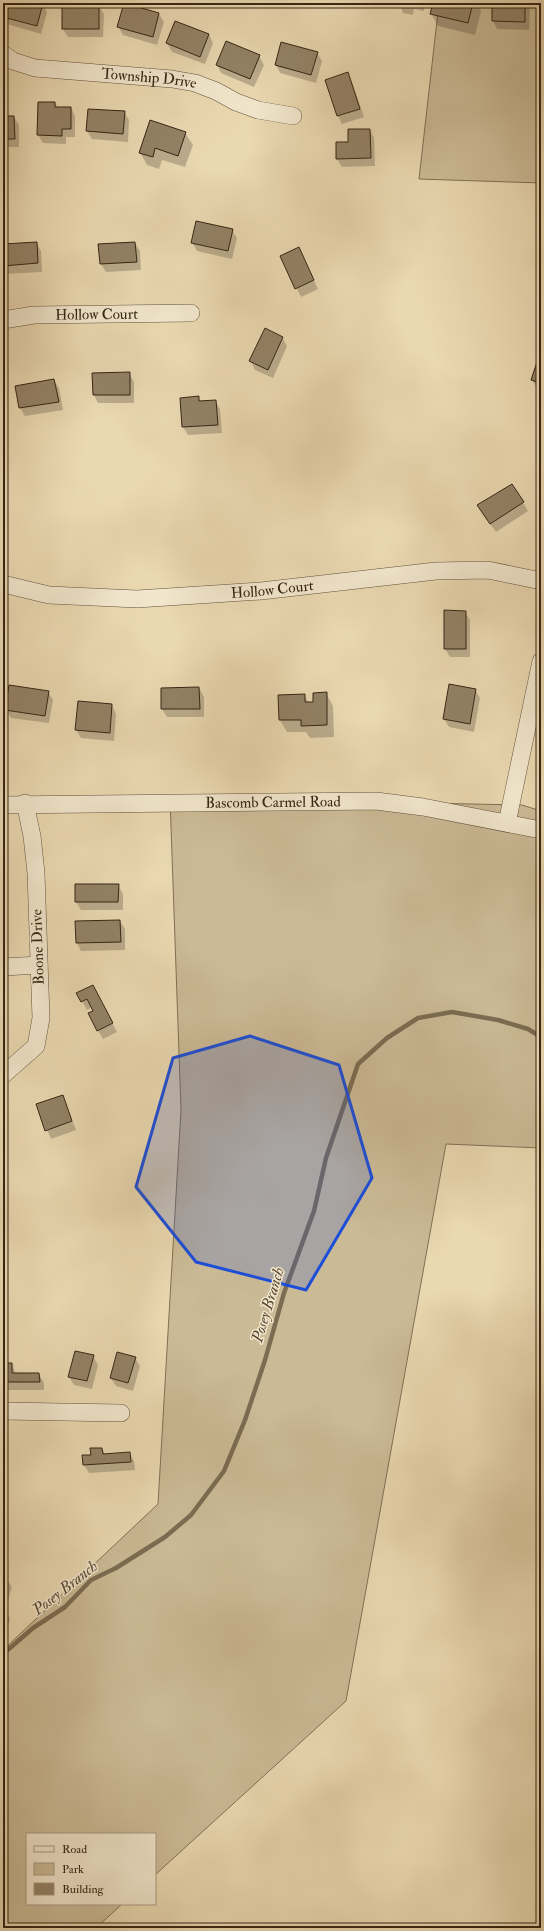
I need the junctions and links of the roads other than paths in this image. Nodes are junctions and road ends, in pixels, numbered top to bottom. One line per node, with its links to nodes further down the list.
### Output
1 (3, 54): 2 (street, Township Drive)
2 (293, 116)
3 (191, 313): 4 (street, Hollow Court)
4 (3, 320)
5 (541, 582): 6 (street, Hollow Court)
6 (3, 584)
7 (541, 661): 10 (street)
8 (26, 804): 9 (street, Bascomb Carmel Road); 10 (street, Bascomb Carmel Road); 12 (street, Boone Drive)
9 (3, 805)
10 (507, 823): 11 (street, Bascomb Carmel Road)
11 (541, 830)
12 (39, 965): 13 (street); 14 (street, Boone Drive)
13 (3, 967)
14 (3, 1075)
15 (3, 1411): 16 (street)
16 (122, 1413)

